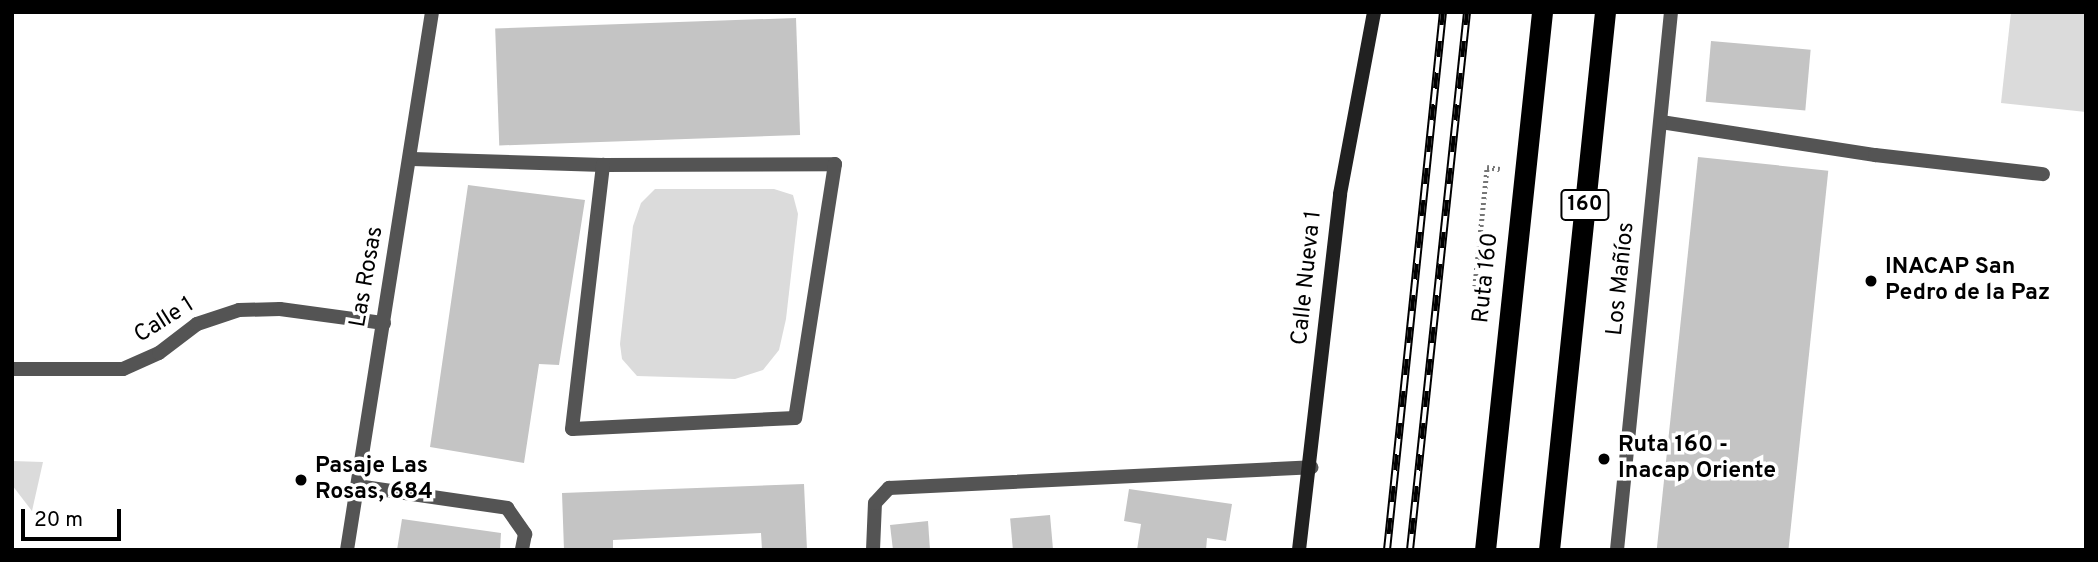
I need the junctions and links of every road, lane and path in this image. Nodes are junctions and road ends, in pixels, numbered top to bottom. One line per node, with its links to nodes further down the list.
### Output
1 (432, 12): 7 (street, Las Rosas)
2 (1374, 12): 14 (main road, Calle Nueva 1)
3 (1542, 12): 9 (highway, Ruta 160)
4 (1605, 12): 21 (highway, 160)
5 (1671, 12): 6 (street, Los Mañíos)
6 (1661, 122): 10 (street); 22 (street, Los Mañíos)
7 (412, 159): 8 (street); 12 (street, Las Rosas)
8 (603, 165): 8 (street)
9 (1525, 171): 11 (path); 20 (highway, Ruta 160)
10 (2043, 174)
11 (1474, 292)
12 (384, 323): 13 (street, Calle 1); 15 (street, Las Rosas)
13 (12, 369)
14 (1311, 467): 18 (street); 19 (main road, Calle Nueva 1)
15 (357, 486): 16 (street, Las Rosas); 17 (street)
16 (347, 550)
17 (522, 550)
18 (873, 550)
19 (1299, 550)
20 (1485, 550)
21 (1549, 550)
22 (1617, 550)

